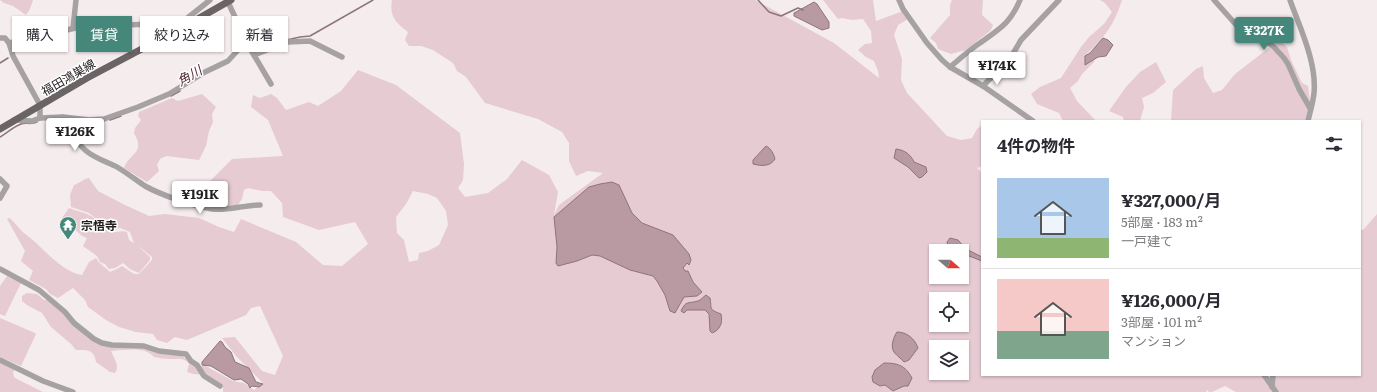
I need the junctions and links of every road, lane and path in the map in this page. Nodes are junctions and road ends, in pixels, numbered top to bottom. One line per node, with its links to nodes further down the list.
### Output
1 (76, 0): 13 (street)
2 (210, 0): 9 (street)
3 (899, 0): 21 (street)
4 (1020, 0): 21 (street)
5 (1059, 0): 23 (street)
6 (1214, 0): 25 (street)
7 (1290, 0): 25 (street)
8 (229, 1): 10 (main road, 福田鴻巣線); 11 (street)
9 (193, 16)
10 (200, 16)
11 (235, 16)
12 (140, 25): 13 (street)
13 (73, 28): 15 (street)
14 (0, 38): 15 (street)
15 (9, 43): 24 (street)
16 (140, 49): 24 (main road, 福田鴻巣線)
17 (236, 52): 26 (street)
18 (252, 52): 19 (street)
19 (254, 56): 20 (street); 22 (street)
20 (342, 56)
21 (950, 67): 23 (street)
22 (271, 84)
23 (983, 86): 29 (street)
24 (40, 106): 27 (street); 28 (main road, 福田鴻巣線)
25 (1310, 108): 30 (street)
26 (63, 117): 27 (street); 34 (street)
27 (40, 118): 28 (street)
28 (14, 120): 31 (main road, 福田鴻巣線)
29 (1032, 120)
30 (1308, 120)
31 (0, 129)
32 (0, 179): 33 (street)
33 (0, 198)
34 (260, 205)
35 (0, 269): 39 (street)
36 (0, 360): 41 (street)
37 (1265, 376): 40 (street)
38 (1273, 376): 40 (street)
39 (220, 386)
40 (1274, 390)
41 (73, 392)

